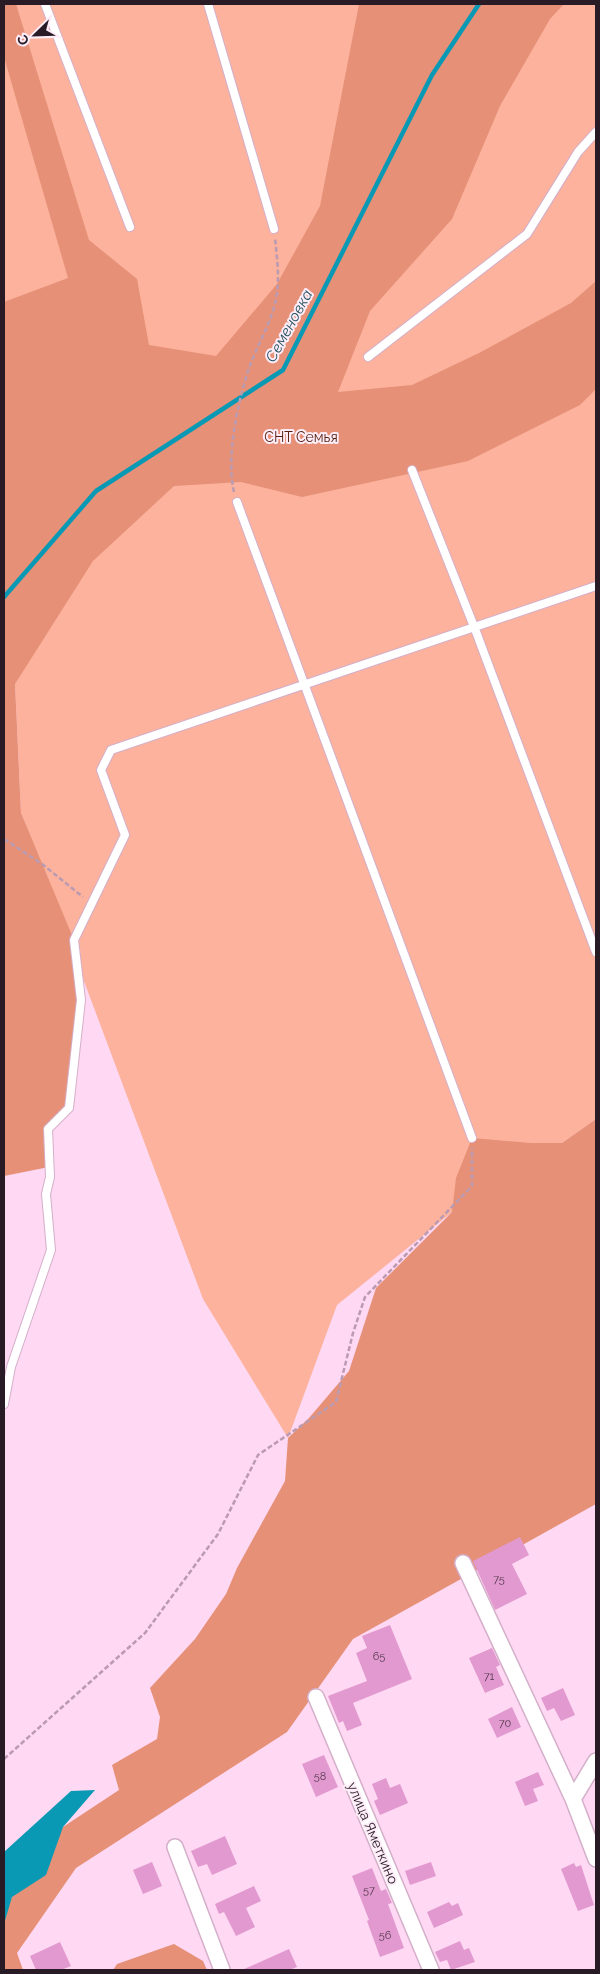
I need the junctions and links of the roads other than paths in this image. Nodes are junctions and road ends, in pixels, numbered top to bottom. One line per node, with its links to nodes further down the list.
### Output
1 (45, 4): 4 (lane)
2 (208, 4): 5 (lane)
3 (596, 132): 6 (lane)
4 (130, 227)
5 (274, 229)
6 (368, 357)
7 (412, 470): 10 (lane)
8 (237, 502): 11 (lane)
9 (596, 586): 10 (lane)
10 (475, 629): 11 (lane); 12 (lane)
11 (306, 685): 13 (lane); 14 (lane)
12 (596, 952)
13 (472, 1138)
14 (4, 1404)
15 (463, 1563): 18 (street)
16 (316, 1697): 22 (street, улица Яметкино)
17 (596, 1761): 18 (street)
18 (573, 1799): 20 (street)
19 (175, 1848): 21 (street)
20 (596, 1859)
21 (222, 1970)
22 (431, 1970)

